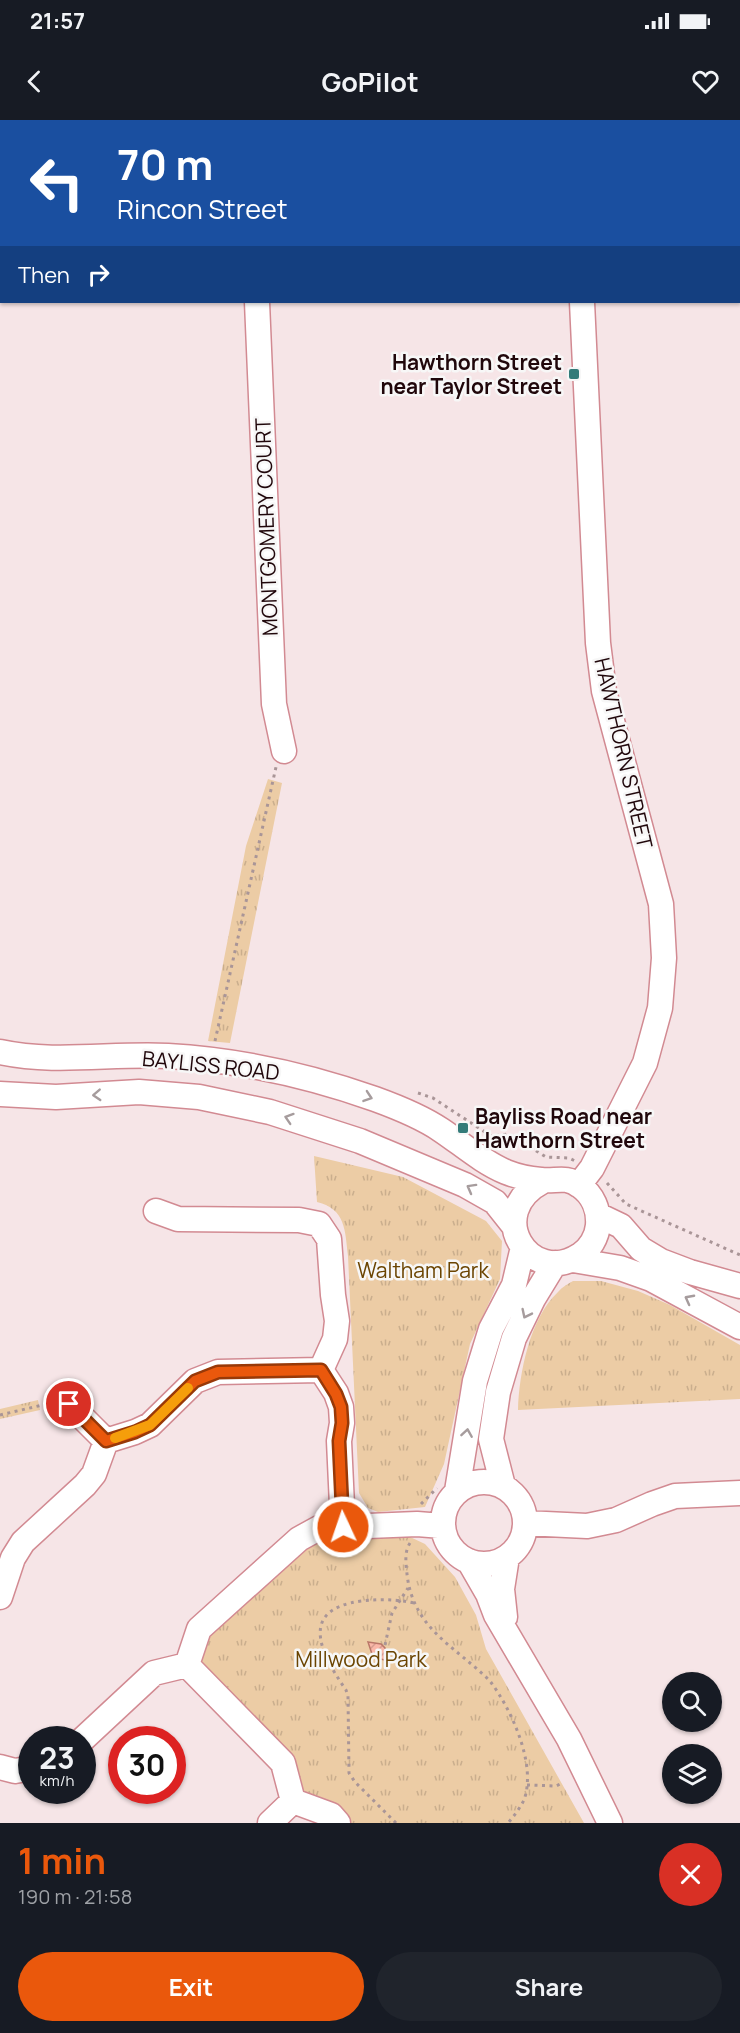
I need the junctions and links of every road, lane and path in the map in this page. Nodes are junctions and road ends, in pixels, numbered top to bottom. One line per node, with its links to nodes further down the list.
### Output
1 (257, 303): 3 (street, MONTGOMERY COURT)
2 (582, 303): 8 (street, HAWTHORN STREET)
3 (284, 751): 4 (path)
4 (215, 1043)
5 (0, 1052): 7 (street, BAYLISS ROAD, one-way to 7)
6 (0, 1094): 11 (street, BAYLISS ROAD, one-way to 6)
7 (543, 1181): 8 (street, BAYLISS ROAD); 11 (street)
8 (579, 1185): 10 (street)
9 (156, 1210): 15 (street)
10 (598, 1215): 12 (street); 13 (street)
11 (519, 1237): 12 (street, BAYLISS ROAD); 20 (street, one-way to 11)
12 (564, 1262): 14 (street, BAYLISS ROAD, one-way to 12); 19 (street, one-way to 19)
13 (740, 1286)
14 (740, 1327)
15 (321, 1370): 18 (street); 24 (street)
16 (69, 1404): 17 (path); 18 (street)
17 (0, 1415)
18 (106, 1441): 28 (street)
19 (503, 1486): 20 (street); 22 (street)
20 (457, 1491): 23 (street)
21 (740, 1493): 22 (street)
22 (525, 1523): 25 (street)
23 (442, 1526): 24 (street); 26 (street)
24 (343, 1527): 33 (street)
25 (507, 1557): 26 (street); 31 (street)
26 (469, 1562): 31 (street)
27 (408, 1588): 29 (path)
28 (0, 1597)
29 (399, 1600): 30 (path); 32 (path); 42 (path)
30 (414, 1603)
31 (508, 1635): 43 (street)
32 (385, 1645)
33 (187, 1665): 34 (street); 39 (street)
34 (96, 1727)
35 (0, 1767): 36 (street)
36 (18, 1770)
37 (562, 1783): 38 (path)
38 (527, 1785)
39 (293, 1801): 40 (street); 41 (street)
40 (270, 1823)
41 (339, 1823)
42 (396, 1823)
43 (610, 1823)

